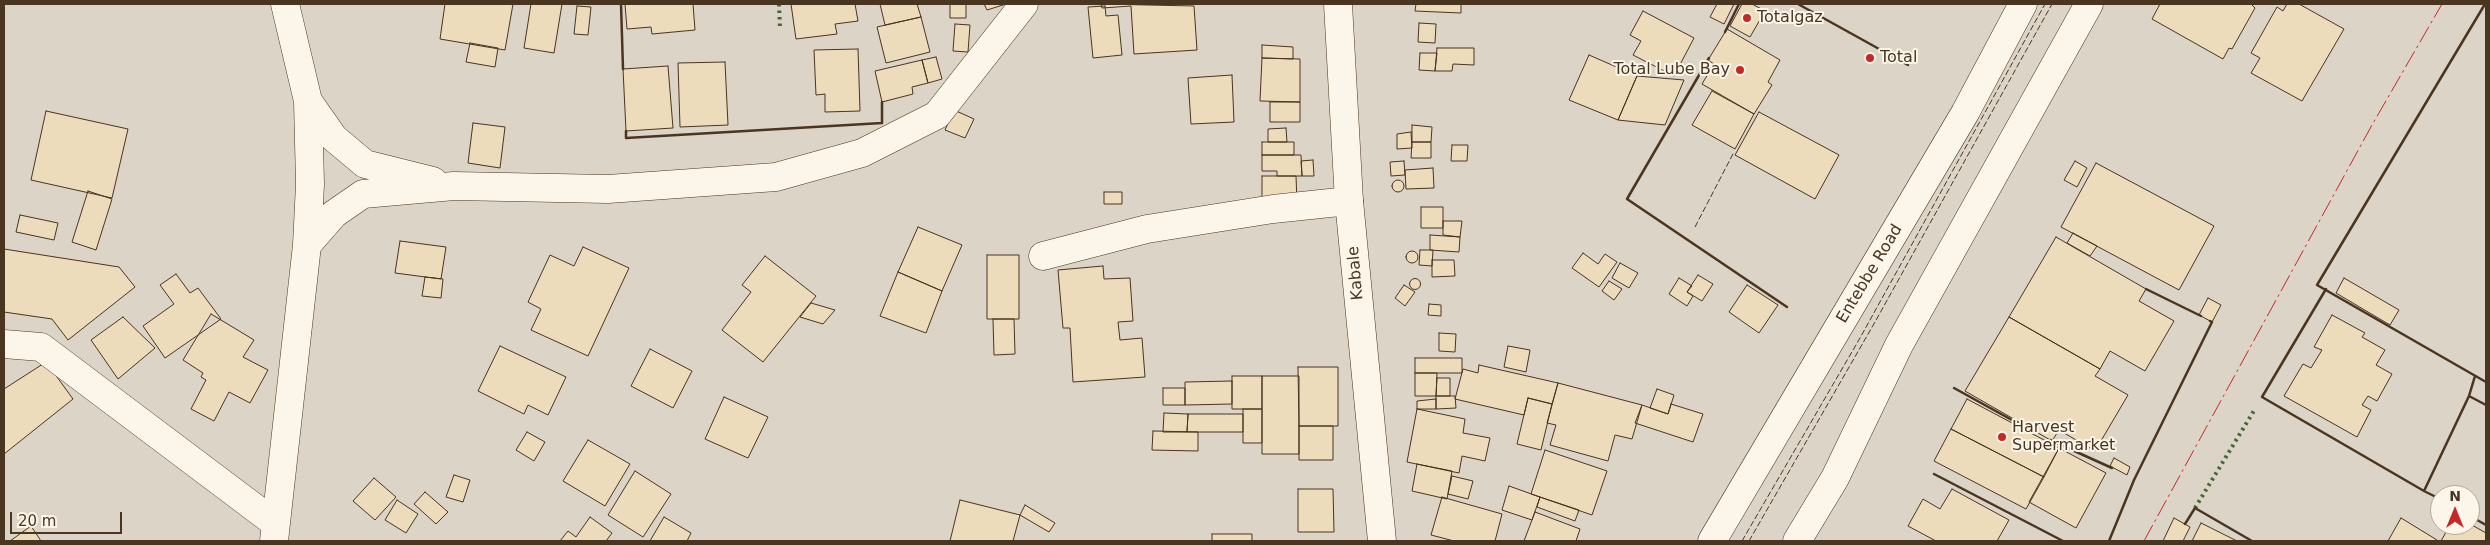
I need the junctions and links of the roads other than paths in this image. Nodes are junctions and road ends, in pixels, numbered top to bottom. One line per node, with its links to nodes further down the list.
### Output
1 (285, 4): 6 (main road)
2 (1024, 4): 7 (main road)
3 (1338, 4): 8 (main road, Kabale)
4 (2022, 4): 14 (main road, Entebbe Road)
5 (2089, 4): 15 (main road)
6 (308, 101): 7 (main road); 9 (main road)
7 (454, 186): 9 (main road)
8 (1349, 201): 10 (main road); 13 (main road, Kabale)
9 (307, 245): 12 (main road)
10 (1043, 256)
11 (4, 344): 12 (main road)
12 (274, 532)
13 (1382, 541)
14 (1712, 541)
15 (1796, 541)

